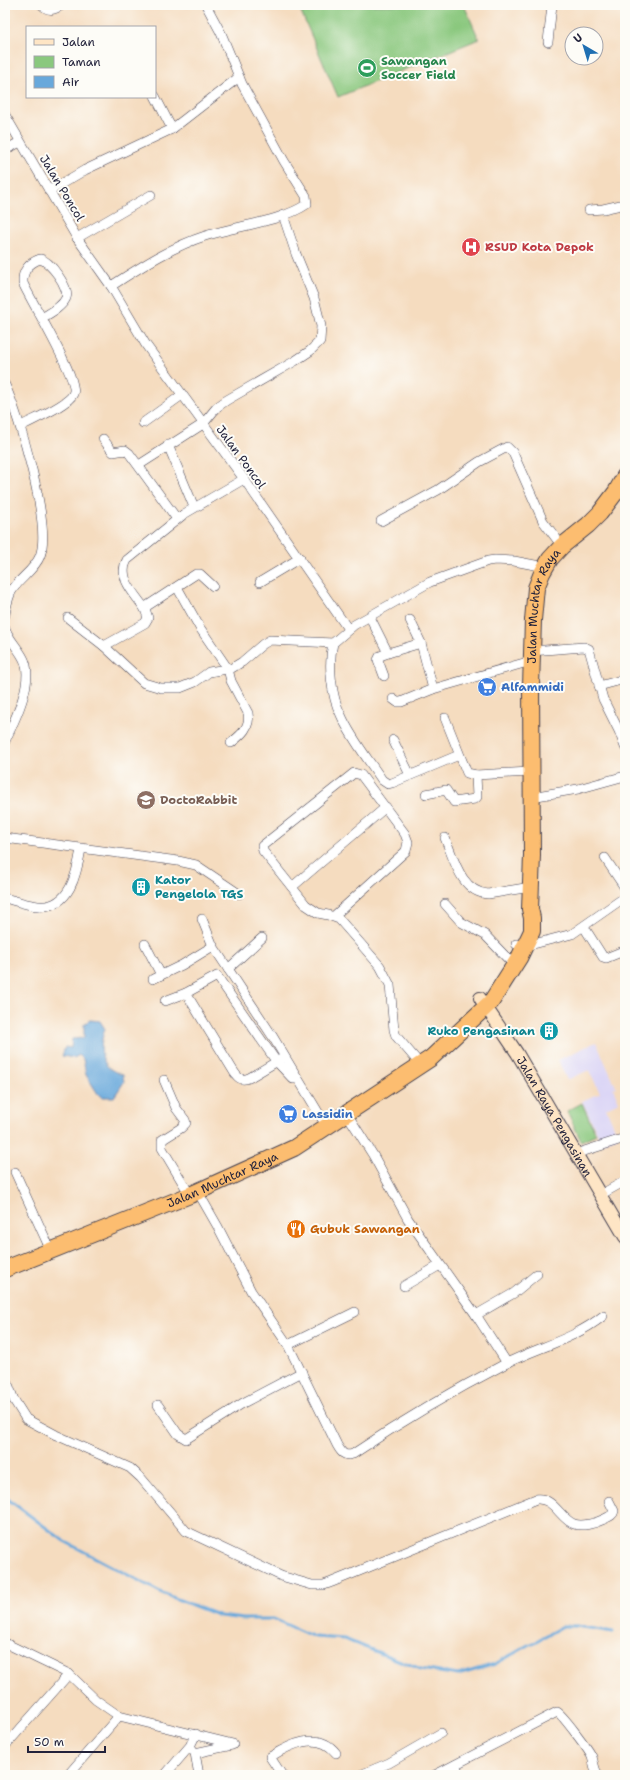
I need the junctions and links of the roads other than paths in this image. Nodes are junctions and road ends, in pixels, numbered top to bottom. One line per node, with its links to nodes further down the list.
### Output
1 (42, 5): 2 (street)
2 (62, 5)
3 (206, 5): 6 (street)
4 (552, 5): 5 (street)
5 (548, 42)
6 (239, 77): 9 (street); 16 (street)
7 (156, 98): 9 (street)
8 (5, 115): 10 (street, Jalan Poncol)
9 (172, 129): 12 (street)
10 (20, 142): 11 (street); 12 (street, Jalan Poncol)
11 (5, 150)
12 (49, 191): 17 (street, Jalan Poncol)
13 (151, 195): 17 (street)
14 (625, 204): 15 (street)
15 (589, 210)
16 (283, 215): 18 (street); 23 (street)
17 (77, 238): 18 (street, Jalan Poncol)
18 (111, 286): 21 (street, Jalan Poncol)
19 (42, 318): 19 (street); 24 (street)
20 (5, 385): 24 (street)
21 (182, 395): 22 (street); 23 (street, Jalan Poncol)
22 (143, 423)
23 (202, 424): 26 (street); 29 (street, Jalan Poncol)
24 (21, 426): 40 (street)
25 (103, 439): 27 (street)
26 (168, 445): 27 (street); 30 (street)
27 (139, 465): 31 (street)
28 (625, 476): 33 (highway, Jalan Muchtar Raya)
29 (244, 479): 30 (street); 34 (street, Jalan Poncol)
30 (194, 507): 31 (street)
31 (177, 519): 39 (street)
32 (381, 521): 33 (street)
33 (567, 542): 35 (highway, Jalan Muchtar Raya)
34 (300, 558): 36 (street); 45 (street, Jalan Poncol)
35 (545, 566): 41 (street); 50 (highway, Jalan Muchtar Raya)
36 (260, 582)
37 (213, 586): 38 (street)
38 (177, 587): 39 (street); 51 (street)
39 (145, 609): 48 (street)
40 (5, 615)
41 (370, 617): 45 (street); 49 (street)
42 (68, 618): 48 (street)
43 (410, 620): 47 (street)
44 (5, 628): 59 (street)
45 (348, 629): 46 (street)
46 (333, 643): 51 (street); 64 (street)
47 (420, 643): 49 (street); 55 (street)
48 (104, 646): 51 (street)
49 (388, 653): 52 (street)
50 (531, 656): 54 (street); 55 (street); 63 (highway, Jalan Muchtar Raya)
51 (228, 670): 60 (street)
52 (384, 676)
53 (625, 679): 54 (street)
54 (599, 686): 61 (street)
55 (433, 690): 56 (street)
56 (393, 700)
57 (444, 718): 62 (street)
58 (393, 740): 64 (street)
59 (5, 741)
60 (231, 743)
61 (625, 747)
62 (459, 755): 64 (street); 65 (street)
63 (530, 772): 65 (street); 68 (highway, Jalan Muchtar Raya)
64 (410, 775)
65 (476, 775): 67 (street)
66 (625, 776): 68 (street)
67 (426, 794)
68 (531, 797): 75 (highway, Jalan Muchtar Raya)
69 (386, 807): 74 (street); 74 (street); 81 (street)
70 (5, 838): 72 (street)
71 (445, 838): 75 (street)
72 (81, 849): 77 (street); 79 (street)
73 (605, 858): 76 (street)
74 (292, 887): 81 (street)
75 (532, 887): 86 (highway, Jalan Muchtar Raya)
76 (625, 888)
77 (239, 894)
78 (625, 897): 83 (street)
79 (5, 898)
80 (445, 904): 89 (street)
81 (334, 916): 96 (street)
82 (202, 919): 87 (street)
83 (584, 926): 86 (street); 88 (street)
84 (262, 938): 90 (street)
85 (145, 944): 87 (street)
86 (521, 945): 89 (highway, Jalan Muchtar Raya); 93 (highway, Jalan Muchtar Raya)
87 (213, 946): 90 (street)
88 (625, 956)
89 (508, 959): 93 (highway, Jalan Muchtar Raya)
90 (228, 969): 94 (street)
91 (186, 993): 92 (street); 95 (street); 95 (street)
92 (165, 1000)
93 (484, 1002): 96 (highway, Jalan Muchtar Raya); 102 (main road, Jalan Raya Pengasinan)
94 (285, 1056): 95 (street); 97 (street)
95 (276, 1061): 97 (street)
96 (422, 1063): 99 (highway, Jalan Muchtar Raya)
97 (298, 1078): 100 (street)
98 (164, 1080): 105 (street)
99 (347, 1114): 100 (highway, Jalan Muchtar Raya); 109 (street)
100 (327, 1127): 105 (highway, Jalan Muchtar Raya)
101 (625, 1138): 102 (street)
102 (576, 1154): 106 (main road, Jalan Raya Pengasinan)
103 (15, 1172): 108 (street)
104 (625, 1181): 106 (street)
105 (194, 1194): 108 (highway, Jalan Muchtar Raya); 116 (street)
106 (600, 1195): 107 (main road, Jalan Raya Pengasinan)
107 (625, 1236)
108 (51, 1251): 110 (highway, Jalan Muchtar Raya)
109 (440, 1265): 112 (street); 114 (street)
110 (5, 1268)
111 (537, 1274): 114 (street)
112 (404, 1286)
113 (355, 1312): 116 (street)
114 (476, 1315): 117 (street)
115 (603, 1316): 117 (street)
116 (288, 1345): 118 (street)
117 (507, 1363): 118 (street)
118 (302, 1372): 120 (street)
119 (5, 1376): 121 (street)
120 (158, 1405)
121 (609, 1501)
122 (5, 1642): 123 (street)
123 (69, 1674): 124 (street); 127 (street)
124 (119, 1716): 126 (street); 132 (street)
125 (441, 1733): 131 (street)
126 (196, 1734): 128 (street); 128 (street)
127 (5, 1746)
128 (193, 1750): 133 (street); 134 (street)
129 (336, 1752): 135 (street)
130 (455, 1765): 136 (street); 137 (street); 138 (street)
131 (366, 1774)
132 (68, 1775)
133 (165, 1775)
134 (199, 1775)
135 (282, 1775)
136 (436, 1775)
137 (460, 1775)
138 (598, 1775)

